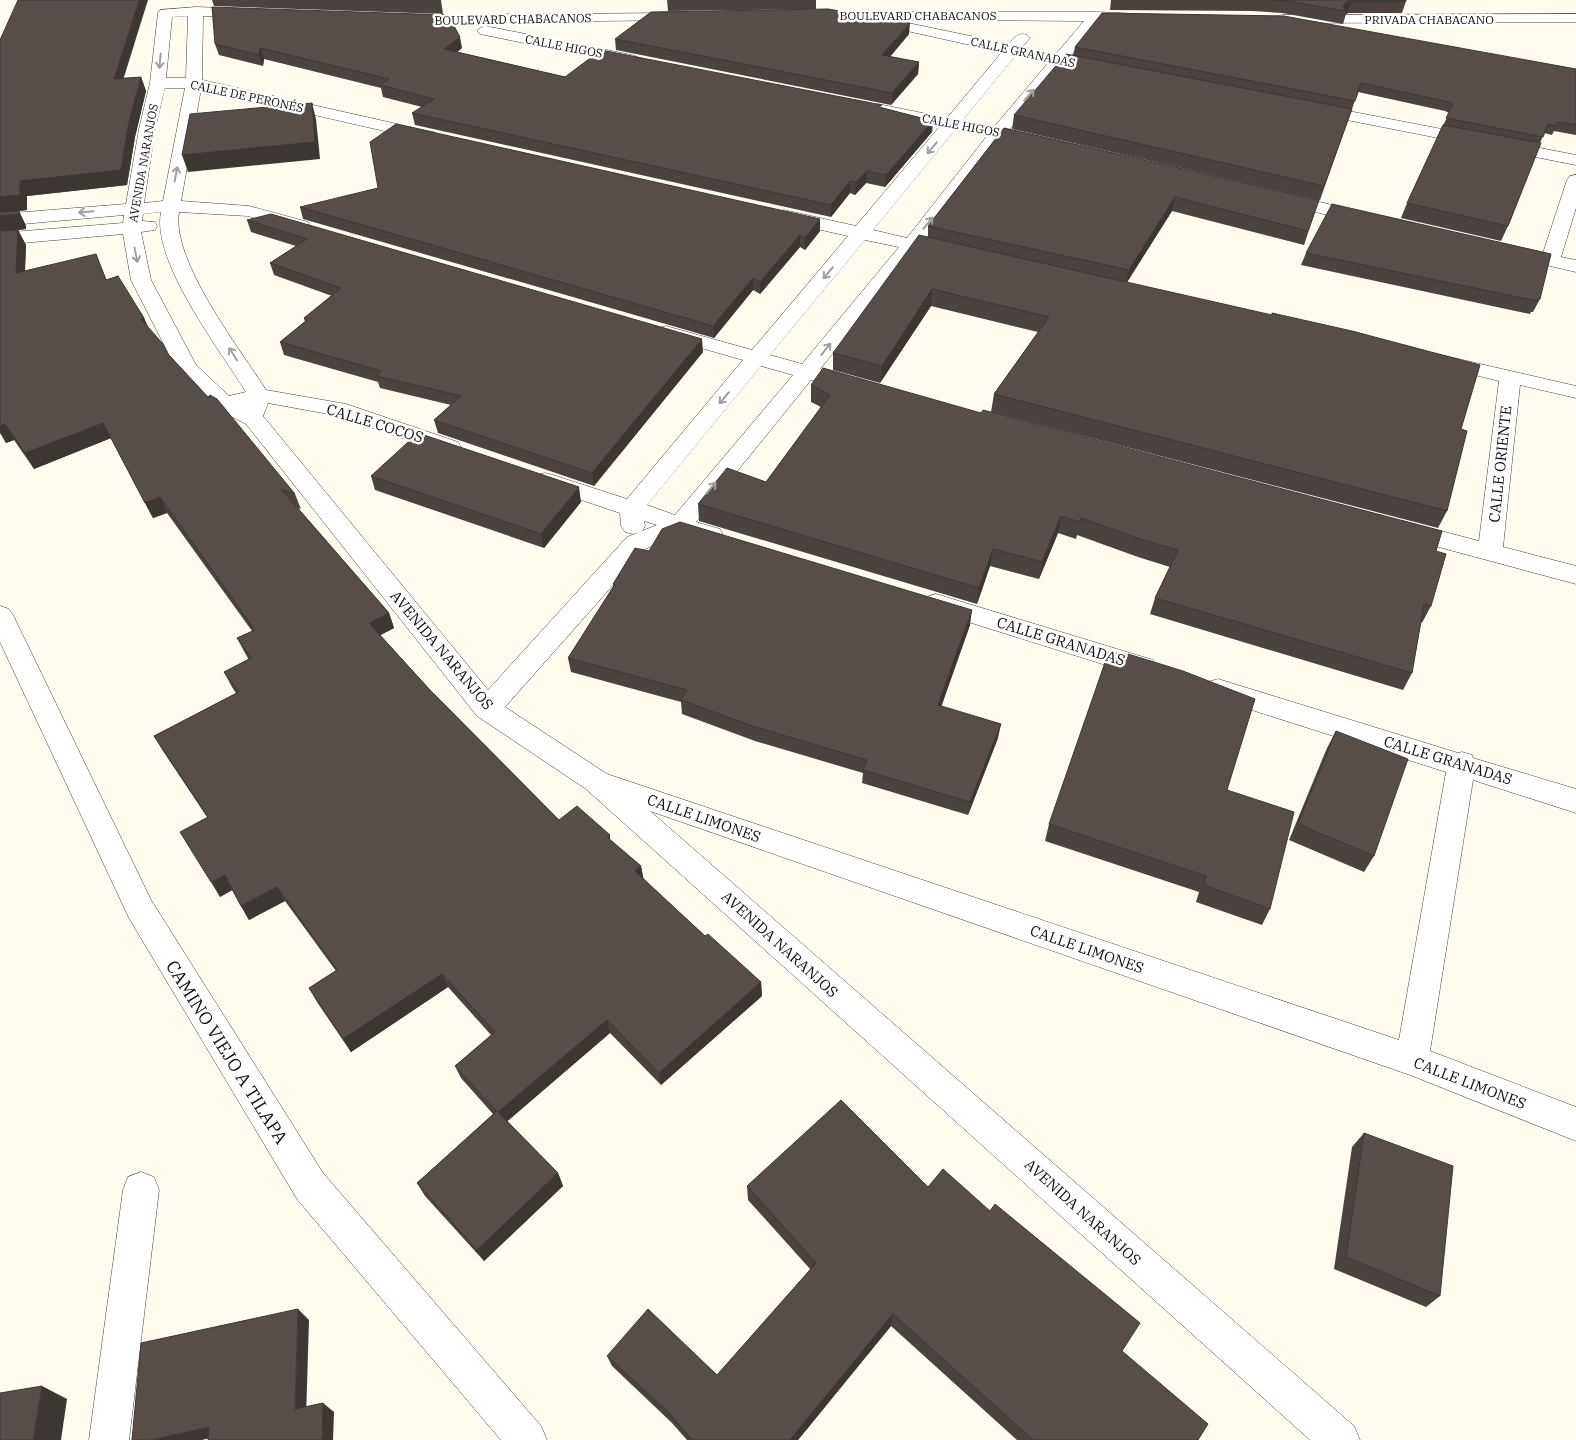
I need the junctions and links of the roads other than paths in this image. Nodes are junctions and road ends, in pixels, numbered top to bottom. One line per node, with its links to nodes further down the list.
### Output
1 (186, 4): 2 (street); 17 (street, AVENIDA NARANJOS); 18 (street, AVENIDA NARANJOS, one-way to 18)
2 (264, 13)
3 (854, 15): 4 (street, BOULEVARD CHABACANOS); 5 (street, BOULEVARD CHABACANOS); 13 (street, CALLE GRANADAS)
4 (1040, 15): 6 (street, BOULEVARD CHABACANOS); 13 (street)
5 (805, 16)
6 (1096, 16): 8 (street, BOULEVARD CHABACANOS); 14 (street)
7 (696, 17): 11 (street, BOULEVARD CHABACANOS)
8 (1155, 17)
9 (401, 18): 11 (street, BOULEVARD CHABACANOS)
10 (1576, 18): 12 (street, PRIVADA CHABACANO)
11 (430, 20): 15 (street, CALLE HIGOS)
12 (1359, 33)
13 (1012, 50): 14 (street, CALLE GRANADAS); 21 (street)
14 (1059, 60): 16 (street, CALLE GRANADAS); 22 (street, one-way to 14)
15 (652, 64)
16 (1088, 66)
17 (194, 83): 18 (street, CALLE DE PERONÉS); 23 (street, CALLE DE PERONÉS); 30 (street, AVENIDA NARANJOS, one-way to 17)
18 (158, 84): 28 (street, AVENIDA NARANJOS)
19 (865, 106): 21 (street, CALLE HIGOS)
20 (1294, 106): 25 (street)
21 (952, 124): 22 (street, CALLE HIGOS); 35 (street, one-way to 35)
22 (998, 133): 24 (street, CALLE HIGOS); 37 (street, one-way to 22)
23 (446, 140)
24 (1056, 146)
25 (1576, 160)
26 (1576, 180): 40 (street)
27 (1259, 193): 32 (street)
28 (134, 208): 30 (street); 31 (street, one-way to 31); 33 (street, AVENIDA NARANJOS)
29 (765, 211): 35 (street)
30 (169, 214): 33 (street); 34 (street); 49 (street, AVENIDA NARANJOS, one-way to 30)
31 (0, 220)
32 (1385, 222)
33 (131, 229): 36 (street); 49 (street, AVENIDA NARANJOS, one-way to 49)
34 (316, 230)
35 (862, 233): 37 (street); 44 (street, one-way to 44)
36 (0, 239)
37 (912, 244): 39 (street); 45 (street, one-way to 37)
38 (1501, 249): 40 (street)
39 (970, 257)
40 (1550, 260): 41 (street)
41 (1576, 266)
42 (652, 328): 44 (street)
43 (1423, 357): 46 (street)
44 (757, 359): 45 (street); 52 (street, one-way to 52)
45 (807, 373): 47 (street); 54 (street, one-way to 45)
46 (1510, 377): 48 (street); 57 (street, CALLE ORIENTE)
47 (875, 390)
48 (1576, 392)
49 (256, 407): 50 (street, CALLE COCOS); 63 (street, AVENIDA NARANJOS)
50 (470, 454)
51 (527, 474): 52 (street)
52 (631, 509): 54 (street); 55 (street)
53 (1386, 524): 57 (street)
54 (680, 525): 55 (street); 56 (street)
55 (636, 543): 63 (street)
56 (737, 543)
57 (1490, 552): 58 (street)
58 (1576, 576)
59 (909, 595): 61 (street, CALLE GRANADAS)
60 (0, 615): 71 (street, CAMINO VIEJO A TILAPA)
61 (1166, 673)
62 (1195, 682): 64 (street, CALLE GRANADAS)
63 (487, 709): 65 (street, AVENIDA NARANJOS)
64 (1462, 764): 66 (street, CALLE GRANADAS); 67 (street)
65 (596, 781): 67 (street, CALLE LIMONES); 72 (street, AVENIDA NARANJOS)
66 (1576, 800)
67 (1412, 1060): 68 (street, CALLE LIMONES)
68 (1576, 1124)
69 (141, 1190): 70 (street)
70 (109, 1440)
71 (528, 1440)
72 (1340, 1440)

